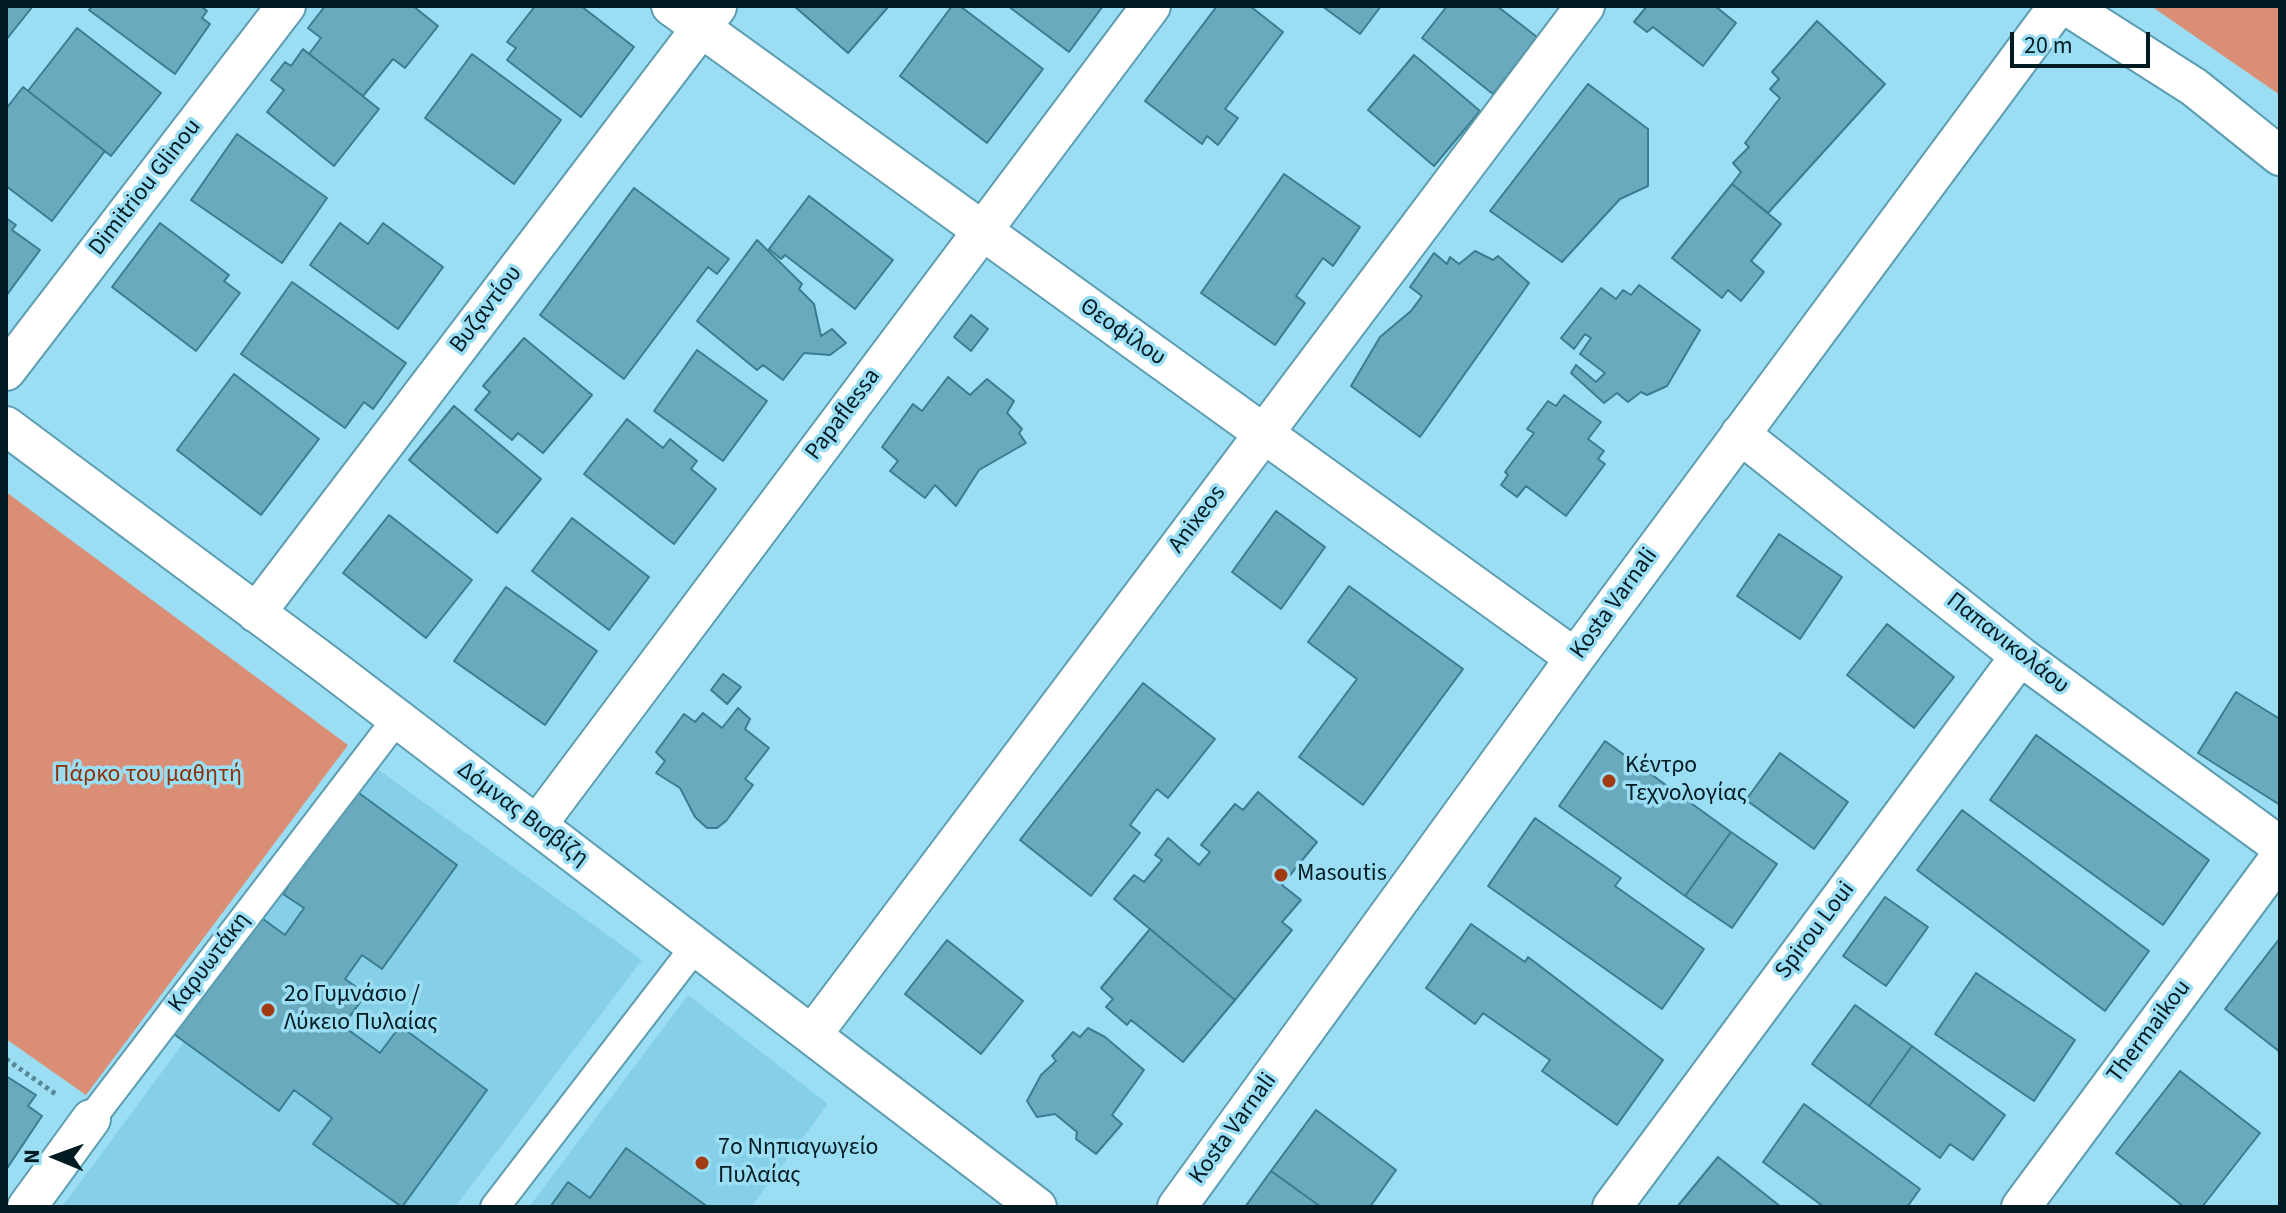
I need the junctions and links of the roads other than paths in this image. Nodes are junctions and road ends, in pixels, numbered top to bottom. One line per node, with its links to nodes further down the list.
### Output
1 (286, 6): 10 (street, Dimitriou Glinou)
2 (671, 6): 7 (street, Θεοφίλου)
3 (1151, 6): 9 (street, Papaflessa)
4 (1585, 6): 12 (street, Anixeos)
5 (2058, 6): 13 (street, Kosta Varnali)
6 (2067, 6): 8 (street)
7 (711, 16): 9 (street, Θεοφίλου); 14 (street, Βυζαντίου)
8 (2280, 156)
9 (981, 233): 12 (street, Θεοφίλου); 18 (street, Papaflessa)
10 (6, 371)
11 (6, 426): 14 (street, Δόμνας Βισβίζη)
12 (1264, 433): 16 (street, Θεοφίλου); 22 (street, Anixeos)
13 (1740, 434): 15 (street, Παπανικολάου); 16 (street, Kosta Varnali)
14 (256, 613): 17 (street, Δόμνας Βισβίζη)
15 (2020, 656): 19 (street, Παπανικολάου); 28 (street, Spirou Loui)
16 (1575, 658): 27 (street, Kosta Varnali)
17 (396, 720): 18 (street, Δόμνας Βισβίζη); 23 (street, Καρυωτάκη)
18 (537, 825): 21 (street, Δόμνας Βισβίζη)
19 (2280, 846)
20 (2280, 857): 29 (street, Thermaikou)
21 (695, 947): 22 (street, Δόμνας Βισβίζη); 25 (street)
22 (812, 1035): 26 (street, Δόμνας Βισβίζη)
23 (91, 1119): 24 (street, Καρυωτάκη)
24 (27, 1207)
25 (495, 1207)
26 (1037, 1207)
27 (1177, 1207)
28 (1612, 1207)
29 (2021, 1207)

